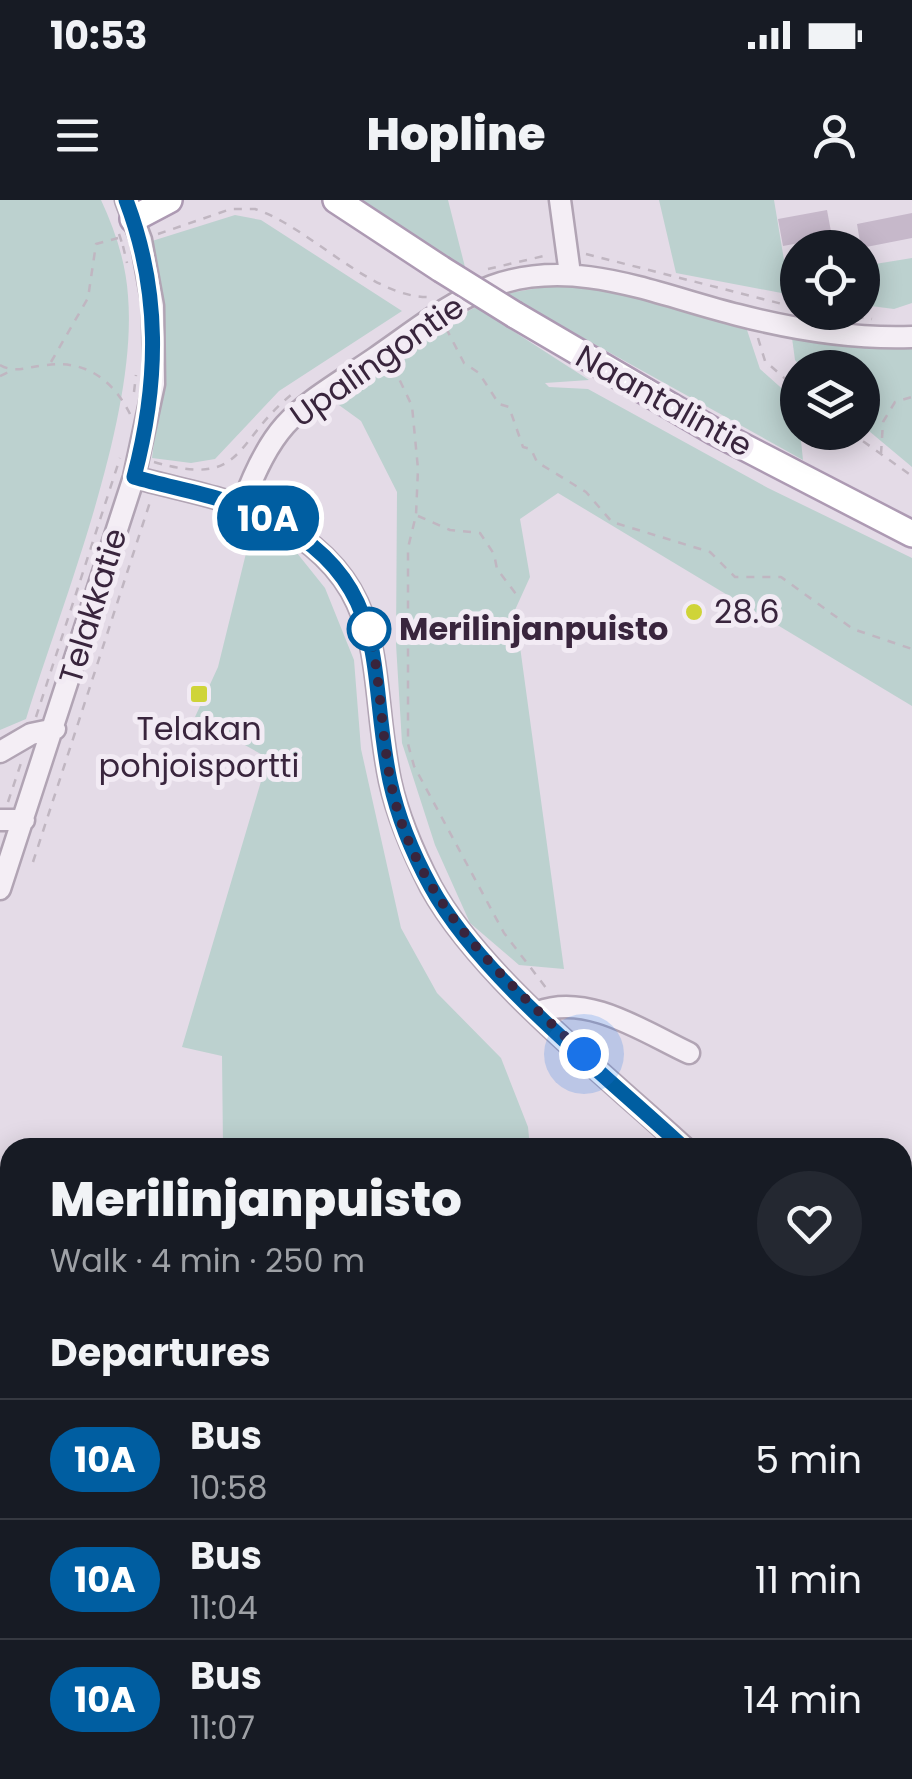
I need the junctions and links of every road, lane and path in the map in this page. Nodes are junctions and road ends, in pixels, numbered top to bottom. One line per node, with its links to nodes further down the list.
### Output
1 (169, 200): 4 (main road)
2 (560, 200): 7 (street)
3 (345, 205): 31 (main road, Naantalintie, bridge)
4 (126, 219): 14 (path); 27 (street, Telakkatie)
5 (122, 246): 6 (path)
6 (128, 264)
7 (570, 274): 10 (street, Upalingontie); 11 (street, Upalingontie)
8 (762, 302): 9 (path)
9 (780, 305)
10 (443, 310): 13 (street, Upalingontie); 33 (path)
11 (912, 337)
12 (757, 344): 18 (path)
13 (383, 353): 29 (street, Upalingontie); 30 (path)
14 (50, 364): 17 (path); 21 (path)
15 (0, 365): 17 (path)
16 (136, 367): 21 (path)
17 (11, 371): 19 (path)
18 (780, 375)
19 (0, 376)
20 (912, 397): 25 (path)
21 (131, 415): 22 (path)
22 (129, 426)
23 (874, 450): 25 (path)
24 (122, 453): 35 (path)
25 (881, 455): 26 (path)
26 (912, 476)
27 (134, 477): 28 (street); 34 (street, Telakkatie)
28 (156, 483): 29 (street); 38 (path)
29 (242, 506): 41 (street)
30 (416, 515): 32 (path); 40 (path)
31 (912, 534)
32 (516, 594)
33 (912, 649)
34 (54, 729): 35 (street); 37 (street, Telakkatie)
35 (31, 734): 36 (street); 37 (path)
36 (0, 752)
37 (9, 820): 39 (street, Telakkatie)
38 (33, 862)
39 (0, 889)
40 (559, 1004): 41 (street); 42 (street)
41 (538, 1012): 43 (street)
42 (689, 1053)
43 (674, 1138)

